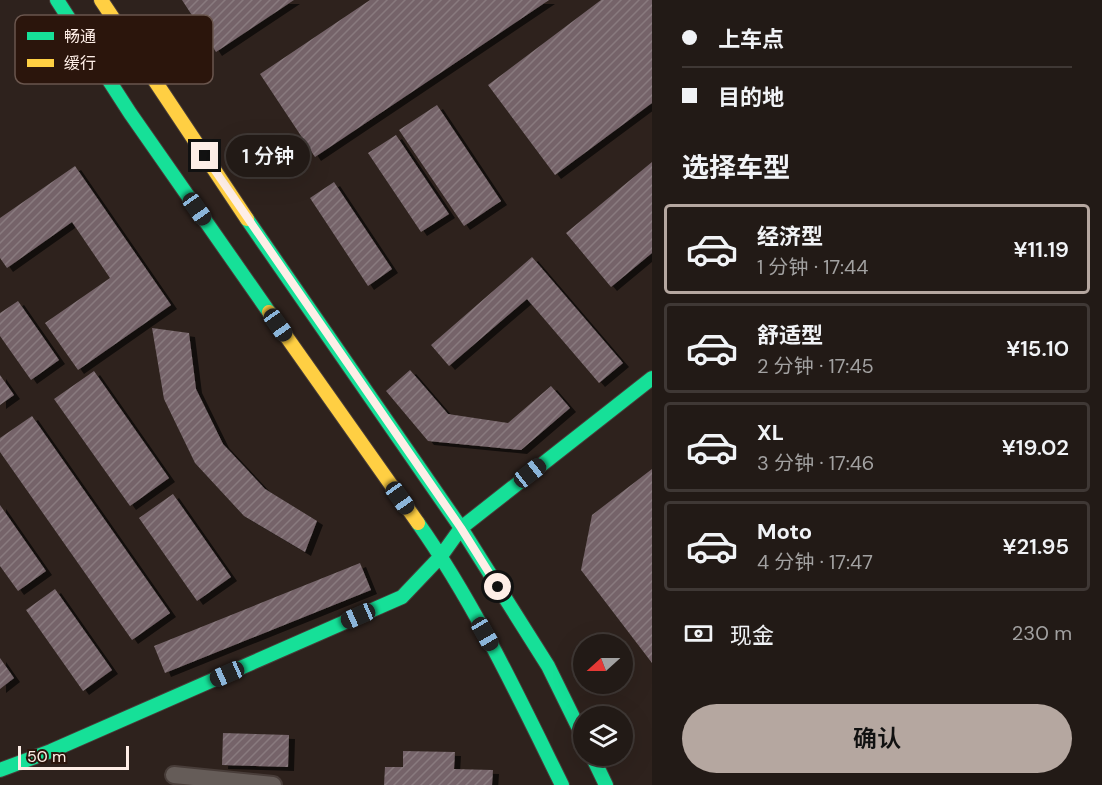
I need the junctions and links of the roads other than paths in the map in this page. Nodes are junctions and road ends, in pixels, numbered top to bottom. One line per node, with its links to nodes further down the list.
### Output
1 (57, 0): 3 (main road)
2 (101, 0): 4 (main road)
3 (67, 15)
4 (111, 15)
5 (111, 84): 9 (main road)
6 (157, 84): 8 (main road)
7 (652, 378): 8 (main road)
8 (461, 528): 9 (main road); 10 (main road)
9 (441, 556): 12 (main road); 15 (main road)
10 (573, 717)
11 (597, 766): 16 (main road)
12 (0, 770)
13 (174, 775): 14 (street)
14 (273, 785)
15 (562, 785)
16 (606, 785)

